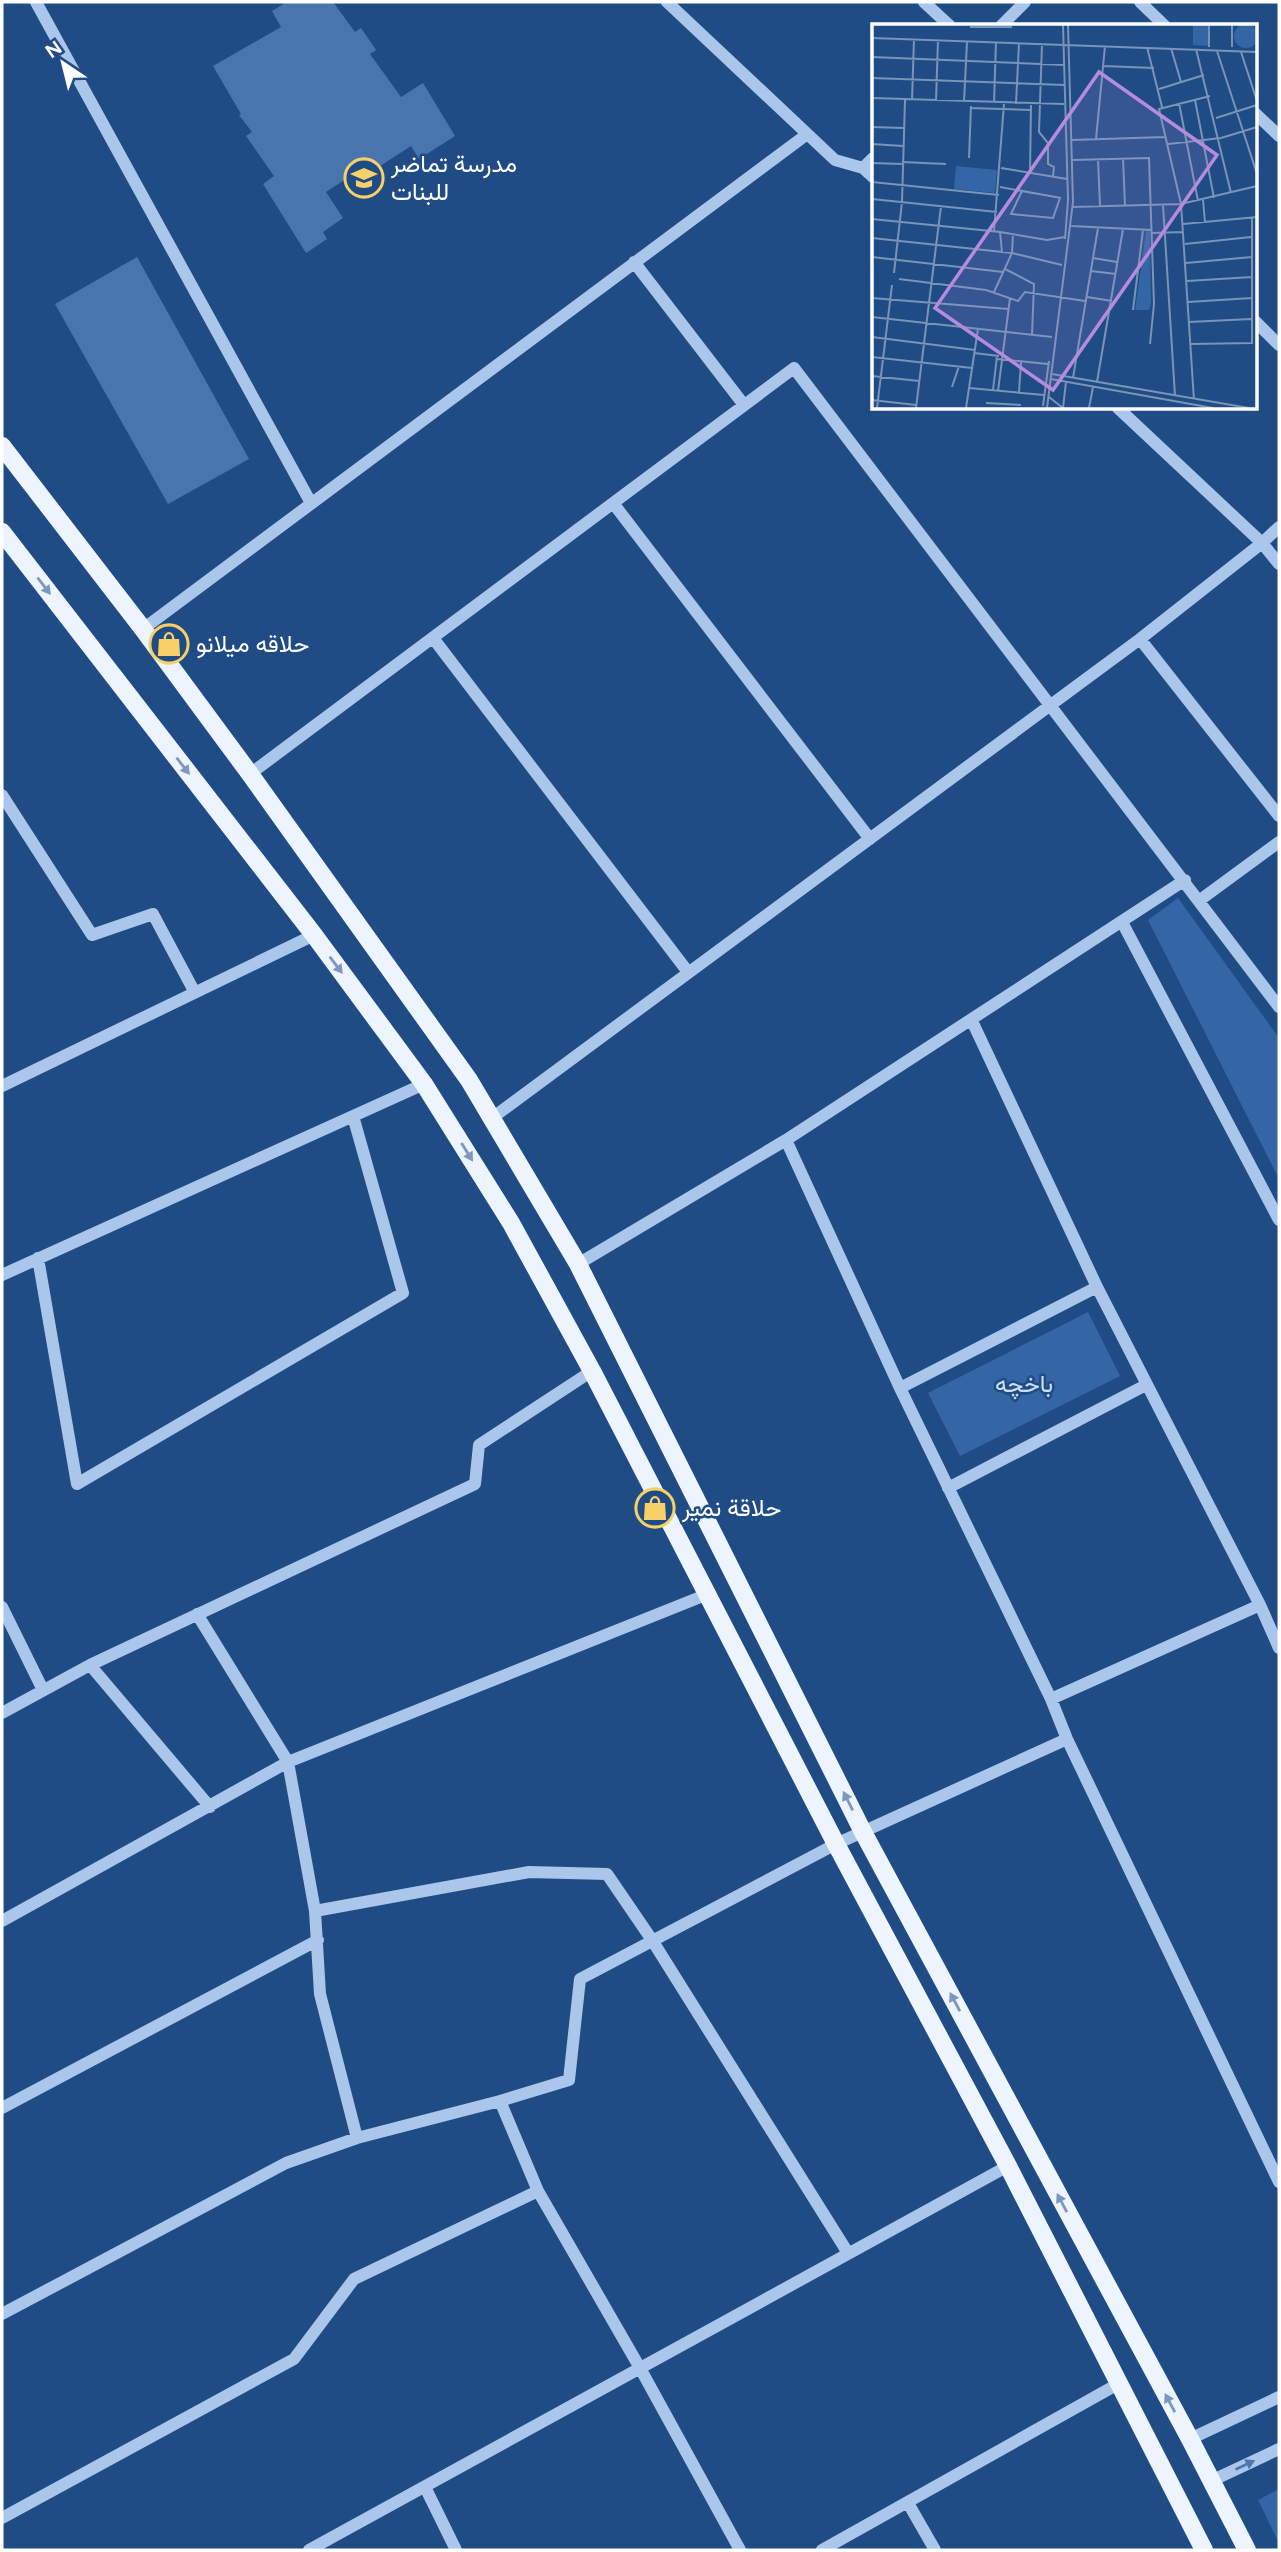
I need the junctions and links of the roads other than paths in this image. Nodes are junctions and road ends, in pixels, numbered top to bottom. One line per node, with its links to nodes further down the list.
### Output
1 (36, 2): 19 (street)
2 (667, 2): 10 (street)
3 (924, 2): 6 (street)
4 (1025, 2): 7 (street)
5 (1140, 2): 8 (street)
6 (948, 24)
7 (1004, 24)
8 (1164, 24)
9 (1256, 114): 11 (street)
10 (806, 135): 12 (street); 13 (street)
11 (1279, 136)
12 (868, 173)
13 (634, 262): 16 (street); 19 (street)
14 (1256, 322): 15 (street)
15 (1279, 345)
16 (744, 405): 20 (street); 28 (street)
17 (1120, 410): 23 (street)
18 (2, 446): 25 (main road)
19 (311, 503): 25 (street)
20 (613, 503): 26 (street); 32 (street)
21 (1279, 527): 23 (street)
22 (2, 532): 37 (main road, one-way to 37)
23 (1262, 543): 24 (street); 27 (street)
24 (1279, 564)
25 (143, 629): 29 (main road)
26 (433, 638): 29 (street); 38 (street)
27 (1140, 639): 28 (street); 31 (street)
28 (1051, 705): 32 (street); 34 (street)
29 (250, 774): 45 (main road)
30 (2, 795): 39 (street)
31 (1279, 816)
32 (870, 839): 38 (street)
33 (1279, 842): 35 (street)
34 (1185, 880): 35 (street); 36 (street)
35 (1200, 900): 40 (street)
36 (1122, 922): 41 (street); 47 (street)
37 (314, 935): 39 (street); 42 (main road, one-way to 42)
38 (688, 972): 45 (street)
39 (194, 991): 43 (street)
40 (1279, 1006)
41 (972, 1021): 46 (street); 51 (street)
42 (424, 1084): 44 (street); 52 (main road, one-way to 52)
43 (2, 1085)
44 (353, 1116): 48 (street); 48 (street)
45 (492, 1118): 49 (main road)
46 (786, 1140): 49 (street); 54 (street)
47 (1279, 1220)
48 (38, 1258): 50 (street)
49 (578, 1264): 68 (main road, one-way to 49)
50 (2, 1275)
51 (1097, 1287): 53 (street); 54 (street)
52 (592, 1371): 56 (main road); 59 (street)
53 (1146, 1385): 55 (street); 57 (street)
54 (900, 1388): 55 (street)
55 (948, 1488): 63 (street)
56 (708, 1594): 66 (street); 69 (main road)
57 (1260, 1605): 60 (street); 63 (street)
58 (2, 1607): 62 (street)
59 (197, 1614): 61 (street); 66 (street)
60 (1279, 1648)
61 (90, 1665): 62 (street); 67 (street)
62 (43, 1690): 64 (street)
63 (1051, 1699): 65 (street)
64 (2, 1713)
65 (1067, 1739): 68 (street); 78 (street)
66 (288, 1762): 67 (street); 70 (street)
67 (210, 1807): 71 (street)
68 (863, 1832): 69 (street); 85 (main road, one-way to 68)
69 (836, 1843): 73 (street); 77 (main road)
70 (315, 1911): 72 (street); 73 (street)
71 (2, 1921)
72 (318, 1940): 75 (street); 76 (street)
73 (652, 1940): 74 (street); 80 (street)
74 (500, 2101): 76 (street); 79 (street)
75 (2, 2108)
76 (357, 2138): 81 (street)
77 (1008, 2166): 80 (street); 83 (main road)
78 (1279, 2182)
79 (538, 2191): 82 (street); 90 (street)
80 (848, 2253): 82 (street)
81 (2, 2314)
82 (640, 2368): 88 (street); 93 (street)
83 (1118, 2384): 89 (street); 96 (main road)
84 (1279, 2397): 85 (street)
85 (1190, 2439): 87 (main road)
86 (1279, 2449): 87 (street, one-way to 86)
87 (1211, 2481): 97 (main road)
88 (425, 2487): 91 (street); 92 (street)
89 (908, 2503): 94 (street); 95 (street)
90 (2, 2518)
91 (309, 2550)
92 (457, 2550)
93 (740, 2550)
94 (822, 2550)
95 (935, 2550)
96 (1204, 2550)
97 (1247, 2550)

